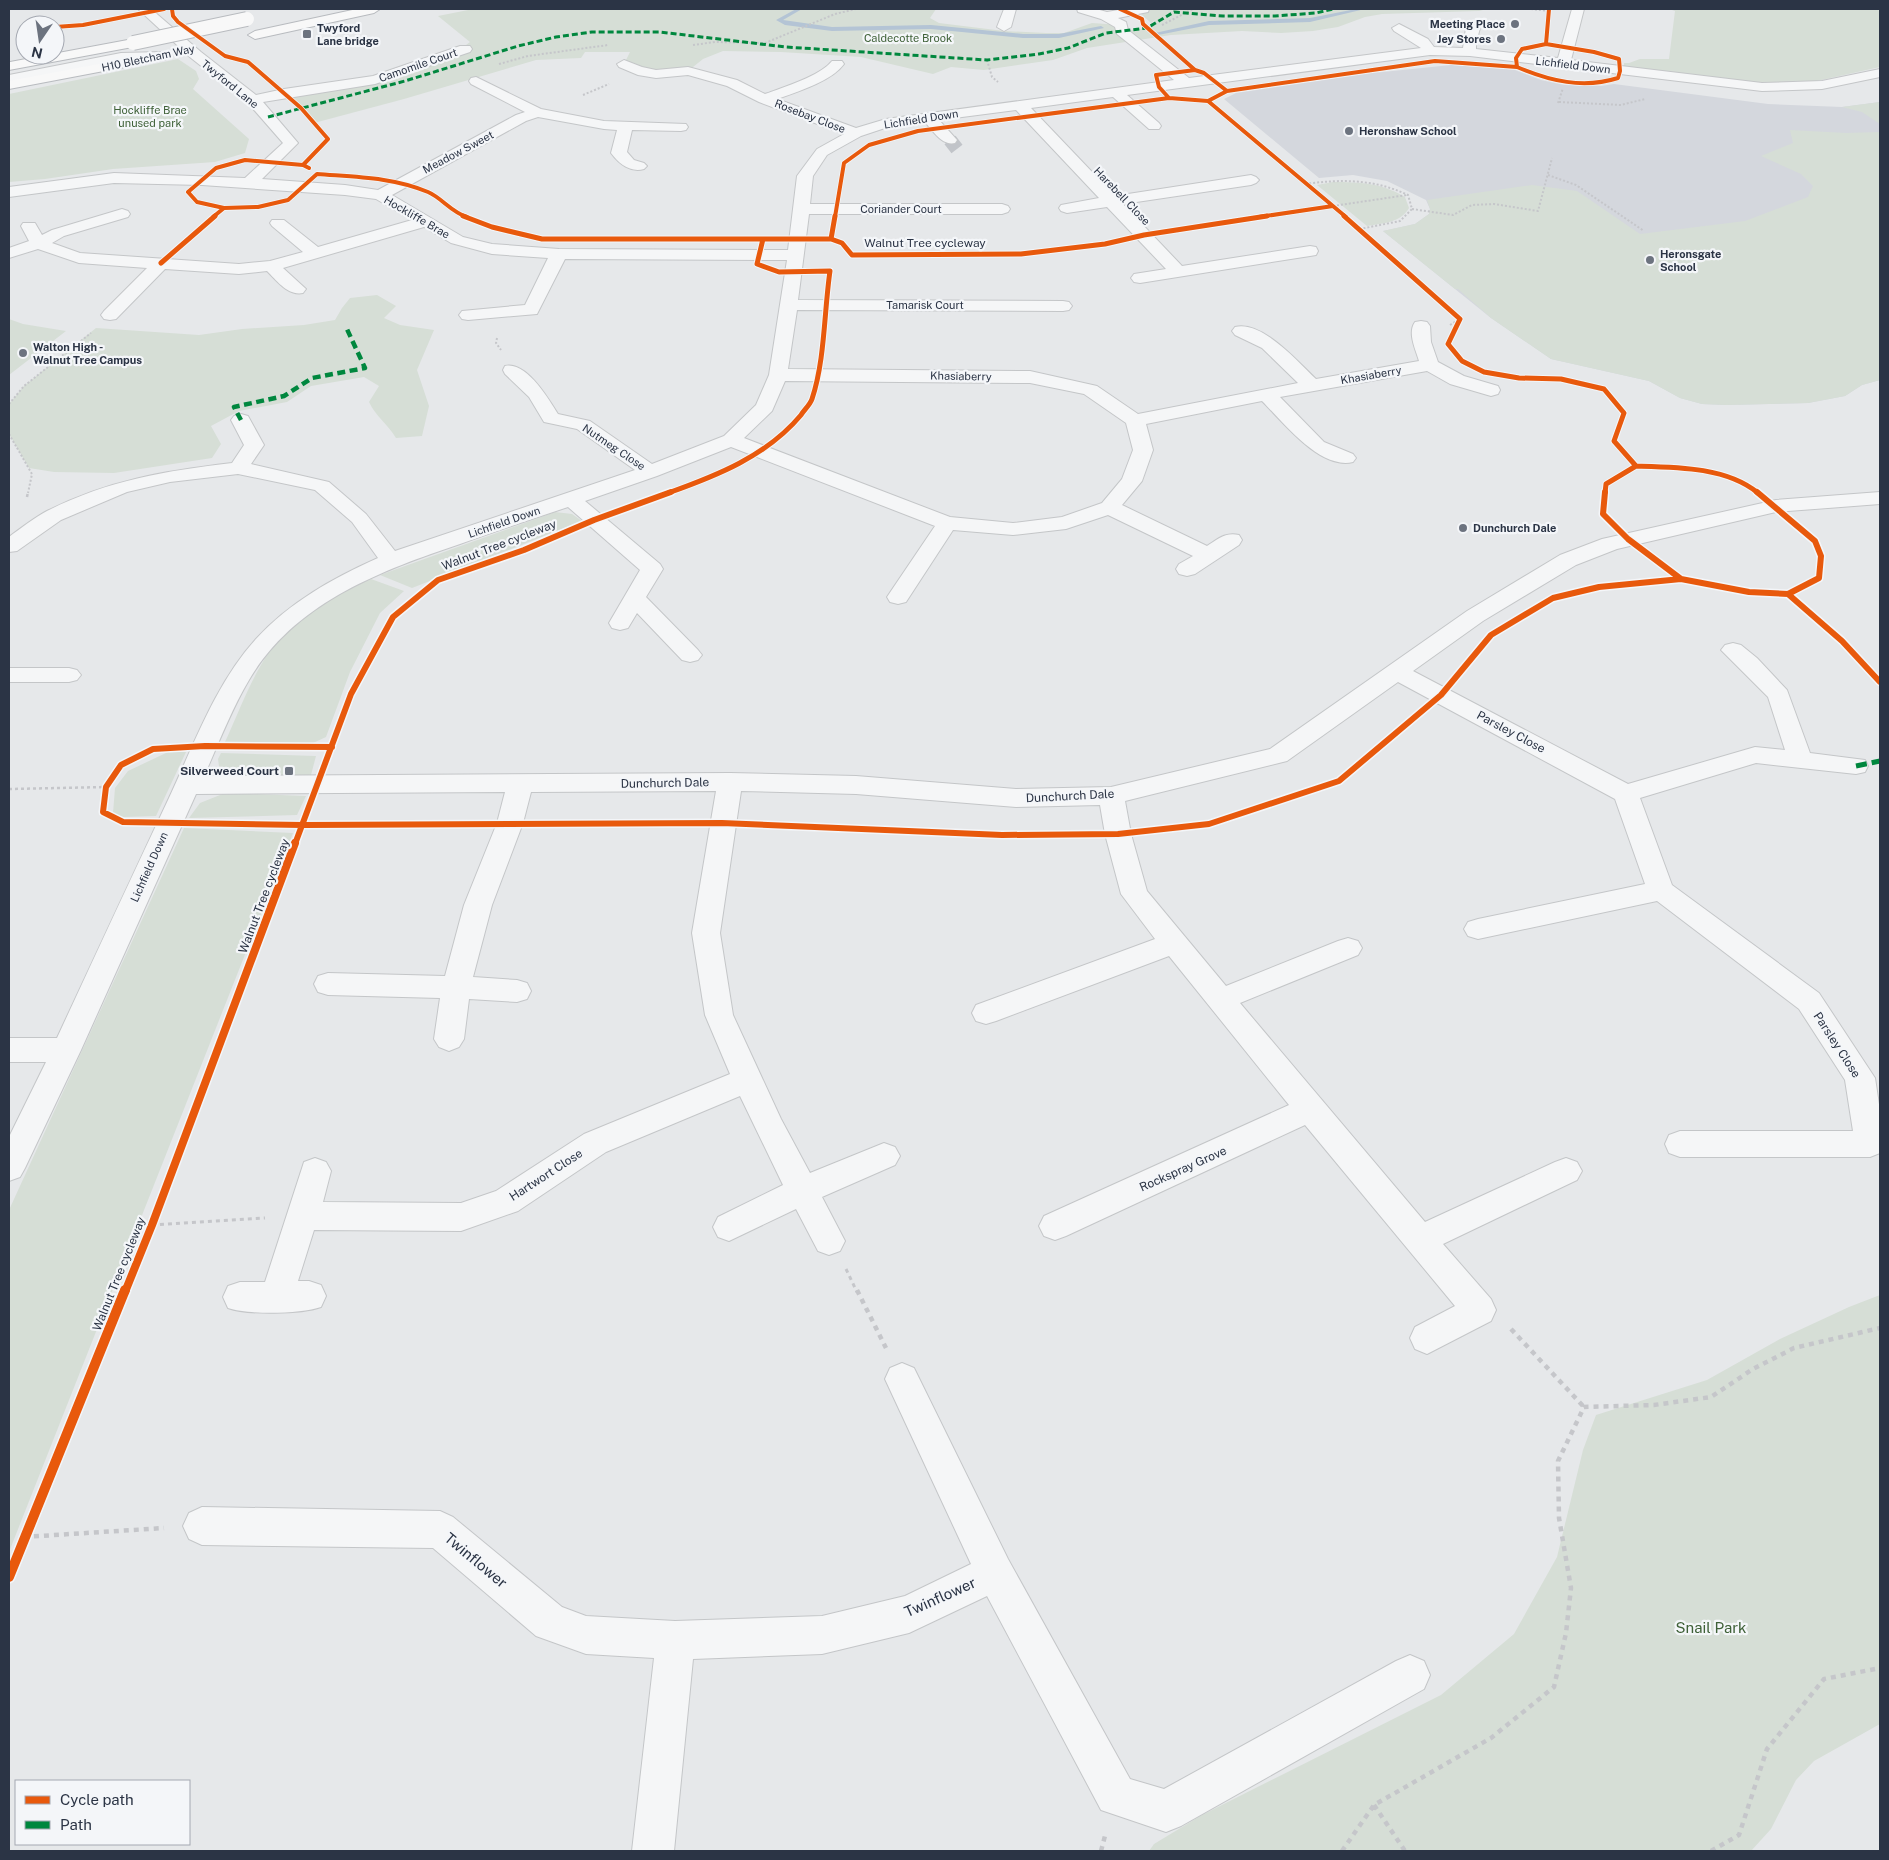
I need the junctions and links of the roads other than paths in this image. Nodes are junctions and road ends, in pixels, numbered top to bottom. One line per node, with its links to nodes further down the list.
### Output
1 (144, 9): 31 (street, Twyford Lane)
2 (374, 9): 12 (highway)
3 (1010, 9): 9 (street)
4 (1083, 9): 8 (street)
5 (1578, 9): 22 (street)
6 (1137, 11): 8 (street)
7 (263, 16): 17 (highway, H10 Bletcham Way, bridge)
8 (1106, 16): 27 (street)
9 (1004, 27)
10 (1399, 28): 15 (street)
11 (1473, 28): 16 (street)
12 (250, 36)
13 (227, 41): 18 (highway, H10 Bletcham Way)
14 (465, 49): 31 (street, Camomile Court)
15 (1430, 51): 16 (street, Lichfield Down); 27 (street, Lichfield Down)
16 (1470, 52): 22 (street, Lichfield Down)
17 (65, 55)
18 (162, 56): 25 (street); 28 (highway, H10 Bletcham Way)
19 (703, 59): 23 (street)
20 (624, 64): 23 (street, Rosebay Close)
21 (837, 64): 30 (street, Rosebay Close)
22 (1563, 64): 24 (street, Lichfield Down)
23 (688, 71): 30 (street, Rosebay Close)
24 (1880, 73)
25 (9, 79)
26 (476, 81): 33 (street)
27 (1185, 82): 29 (street, Lichfield Down)
28 (9, 85)
29 (1116, 92): 32 (street, Lichfield Down); 36 (street)
30 (764, 99): 38 (street, Rosebay Close)
31 (253, 100): 42 (street, Twyford Lane)
32 (1019, 104): 34 (street, Lichfield Down); 45 (street, Harebell Close)
33 (537, 113): 35 (street); 44 (street, Meadow Sweet)
34 (928, 117): 38 (street, Lichfield Down); 39 (street)
35 (625, 126): 37 (street); 40 (street)
36 (1154, 126)
37 (681, 127)
38 (856, 133): 47 (street, Lichfield Down)
39 (950, 140)
40 (639, 166)
41 (1251, 180): 45 (street, Harebell Close)
42 (249, 183): 43 (street, Hockliffe Brae); 44 (street, Hockliffe Brae)
43 (9, 192)
44 (380, 195): 50 (street, Hockliffe Brae)
45 (1111, 202): 46 (street, Harebell Close); 61 (street, Harebell Close)
46 (1067, 208)
47 (800, 209): 48 (street, Coriander Court); 58 (street, Lichfield Down)
48 (1002, 209)
49 (122, 214): 53 (street)
50 (424, 222): 55 (street); 57 (street, Hockliffe Brae)
51 (278, 223): 55 (street)
52 (29, 226): 53 (street)
53 (39, 243): 56 (street); 59 (street)
54 (1310, 251): 61 (street)
55 (314, 252): 60 (street)
56 (9, 253)
57 (559, 254): 58 (street, Hockliffe Brae); 67 (street)
58 (796, 255): 64 (street, Lichfield Down)
59 (161, 263): 60 (street); 66 (street)
60 (271, 266): 63 (street)
61 (1178, 272): 62 (street)
62 (1140, 278)
63 (297, 289)
64 (788, 305): 65 (street, Tamarisk Court); 72 (street, Lichfield Down)
65 (1063, 306)
66 (110, 315)
67 (468, 316)
68 (1421, 326): 70 (street)
69 (1241, 330): 73 (street)
70 (1430, 364): 73 (street, Khasiaberry); 74 (street)
71 (512, 370): 81 (street, Nutmeg Close)
72 (778, 375): 77 (street, Khasiaberry); 78 (street, Lichfield Down)
73 (1311, 385): 75 (street, Khasiaberry)
74 (1491, 390)
75 (1267, 395): 77 (street, Khasiaberry); 79 (street)
76 (240, 420): 80 (street)
77 (1134, 420): 84 (street)
78 (731, 440): 81 (street, Lichfield Down); 85 (street)
79 (1346, 458)
80 (238, 468): 87 (street); 89 (street)
81 (650, 472): 83 (street, Lichfield Down)
82 (1880, 498): 96 (street, Dunchurch Dale)
83 (571, 499): 89 (street, Lichfield Down); 92 (street)
84 (1109, 507): 85 (street); 88 (street)
85 (947, 523): 91 (street)
86 (1231, 540): 88 (street)
87 (9, 546)
88 (1208, 555): 90 (street)
89 (391, 560): 103 (street, Lichfield Down)
90 (1186, 569)
91 (898, 596)
92 (634, 597): 93 (street); 95 (street)
93 (620, 623)
94 (1733, 650): 99 (street)
95 (690, 655)
96 (1396, 671): 104 (street, Parsley Close); 105 (street, Dunchurch Dale)
97 (9, 675): 98 (street)
98 (69, 675)
99 (1800, 759): 100 (street); 104 (street)
100 (1856, 766)
101 (730, 782): 102 (street, Dunchurch Dale); 105 (street, Dunchurch Dale); 118 (street)
102 (520, 784): 103 (street, Dunchurch Dale); 111 (street)
103 (188, 785): 117 (street, Lichfield Down)
104 (1626, 794): 106 (street)
105 (1111, 796): 108 (street)
106 (1661, 890): 107 (street); 120 (street, Parsley Close)
107 (1478, 929)
108 (1174, 943): 113 (street); 114 (street)
109 (1348, 948): 113 (street)
110 (328, 984): 111 (street)
111 (456, 987): 112 (street); 115 (street)
112 (517, 991)
113 (1222, 999): 119 (street)
114 (986, 1013)
115 (449, 1039)
116 (9, 1050): 117 (street)
117 (66, 1050): 122 (street, Lichfield Down)
118 (747, 1080): 125 (street); 126 (street, Hartwort Close)
119 (1310, 1109): 127 (street, Rockspray Grove); 129 (street)
120 (1680, 1144)
121 (884, 1156): 125 (street)
122 (9, 1168)
123 (315, 1171): 126 (street)
124 (1566, 1171): 129 (street)
125 (802, 1191): 128 (street); 130 (street)
126 (303, 1216): 133 (street)
127 (1055, 1226)
128 (729, 1227)
129 (1421, 1239): 134 (street)
130 (829, 1241)
131 (309, 1296): 133 (street)
132 (240, 1297): 133 (street)
133 (276, 1297)
134 (1426, 1338)
135 (902, 1380): 137 (street)
136 (202, 1526): 138 (street, Twinflower)
137 (995, 1572): 138 (street, Twinflower); 139 (street)
138 (675, 1640): 140 (street)
139 (1410, 1675)
140 (653, 1851)

